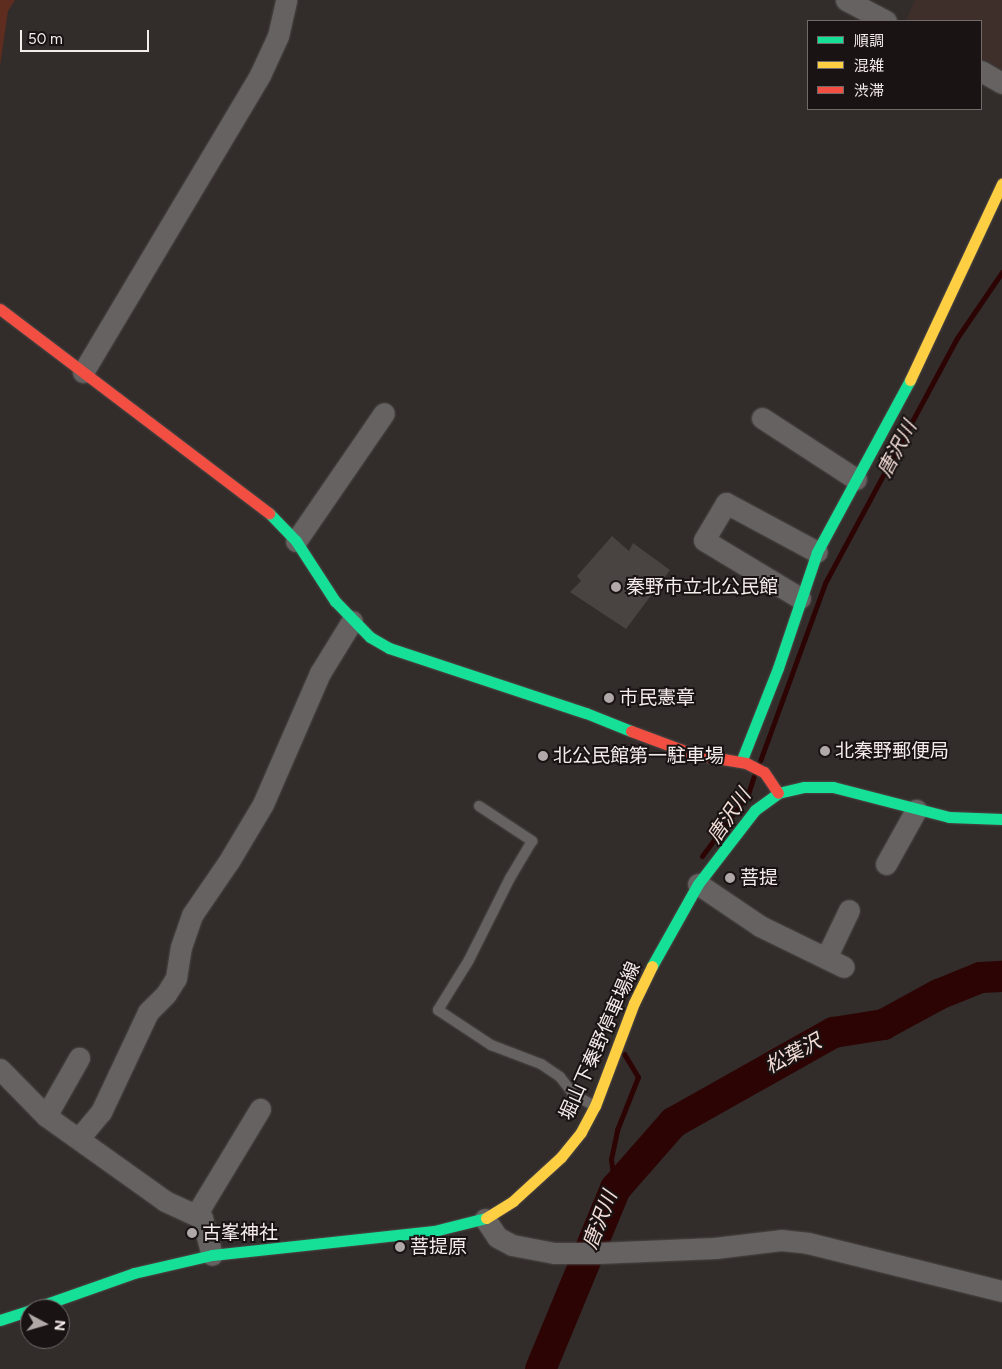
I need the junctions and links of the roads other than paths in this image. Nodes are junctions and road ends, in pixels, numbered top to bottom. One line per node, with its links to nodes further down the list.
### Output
1 (286, 0): 8 (street)
2 (846, 0): 3 (street)
3 (884, 20)
4 (982, 72): 5 (street)
5 (1002, 82)
6 (1002, 184): 11 (street)
7 (0, 309): 8 (street)
8 (83, 372): 12 (street)
9 (384, 413): 12 (street)
10 (762, 418): 11 (street)
11 (856, 479): 13 (street)
12 (296, 541): 15 (street)
13 (817, 552): 14 (street); 14 (street)
14 (800, 598): 16 (street)
15 (352, 621): 16 (street); 29 (street)
16 (744, 762): 17 (street)
17 (778, 793): 19 (street, 堀山下秦野停車場線); 22 (street, 堀山下秦野停車場線)
18 (479, 806): 26 (lane)
19 (916, 810): 20 (street, 堀山下秦野停車場線); 21 (street)
20 (1002, 820)
21 (886, 864)
22 (698, 884): 23 (street); 26 (street, 堀山下秦野停車場線)
23 (849, 910)
24 (79, 1058): 28 (street)
25 (0, 1069): 28 (street)
26 (595, 1106): 31 (street, 堀山下秦野停車場線)
27 (260, 1109): 30 (street)
28 (46, 1116): 29 (street)
29 (79, 1138): 30 (street)
30 (196, 1215): 32 (street)
31 (485, 1218): 32 (street, 堀山下秦野停車場線); 33 (street)
32 (212, 1255): 34 (street, 堀山下秦野停車場線)
33 (1002, 1291)
34 (60, 1299)
35 (20, 1313): 36 (street, 堀山下秦野停車場線)
36 (0, 1320)

